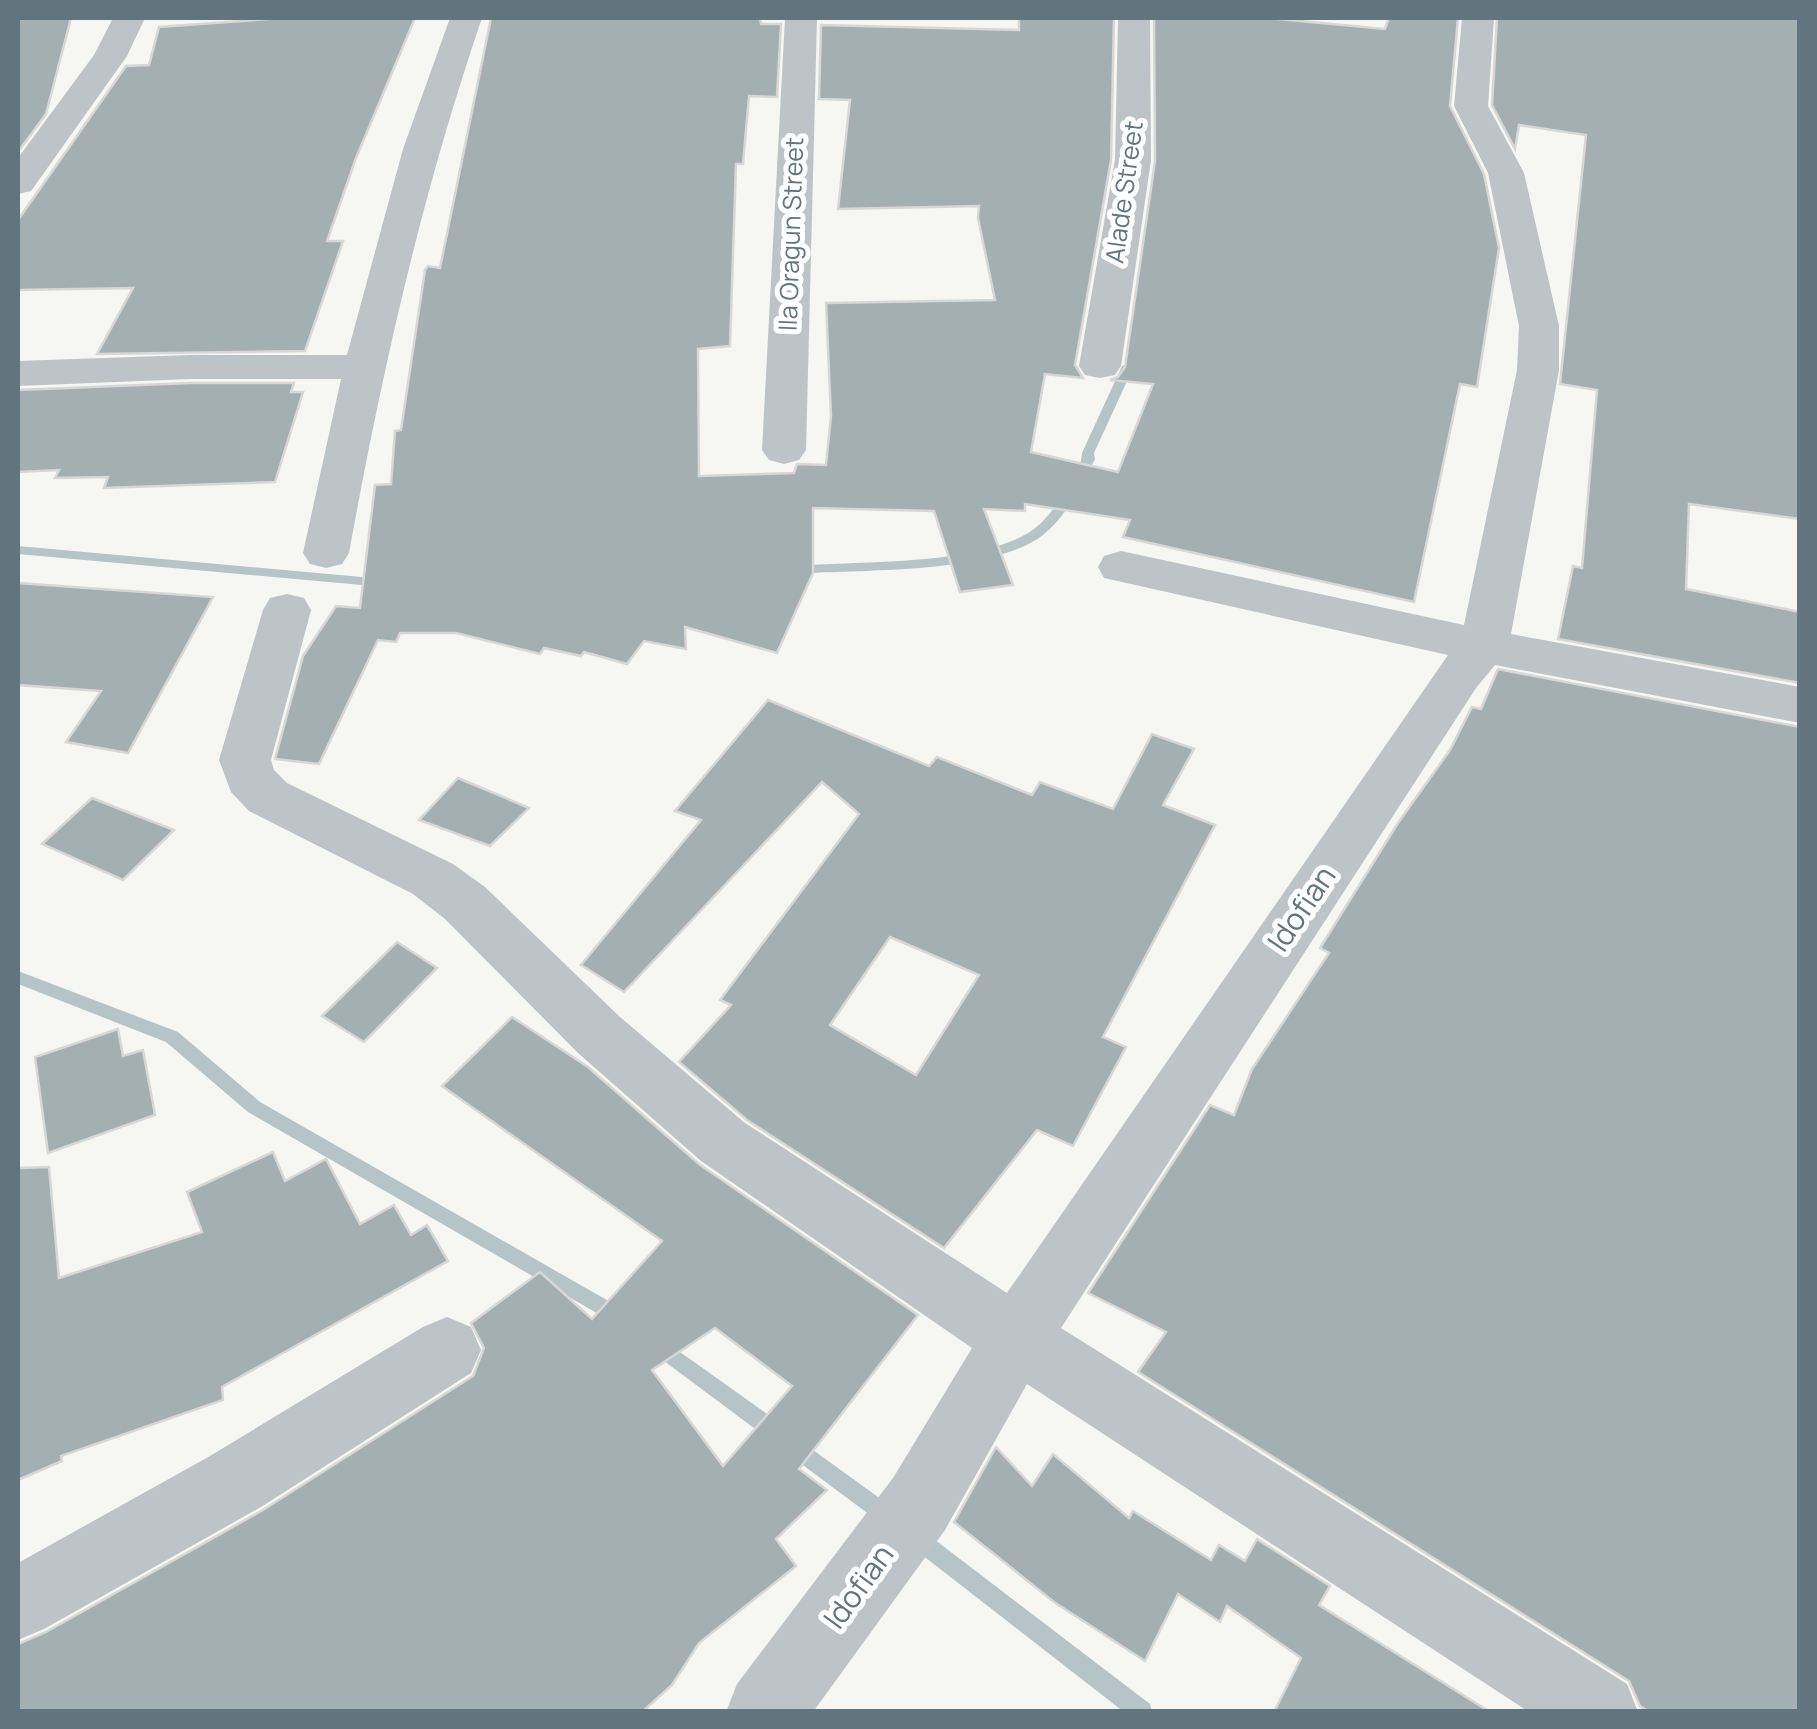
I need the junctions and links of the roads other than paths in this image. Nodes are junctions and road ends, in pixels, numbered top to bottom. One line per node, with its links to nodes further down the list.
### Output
1 (129, 18): 6 (street)
2 (466, 18): 8 (street)
3 (801, 18): 10 (street, Ila Oragun Street)
4 (1134, 18): 7 (street, Alade Street)
5 (1478, 18): 14 (street, Idofian)
6 (18, 184)
7 (1100, 366)
8 (362, 367): 9 (street); 11 (street)
9 (18, 374)
10 (784, 450)
11 (326, 553)
12 (1121, 568): 14 (street)
13 (288, 610): 16 (street)
14 (1484, 646): 15 (street); 16 (street, Idofian)
15 (1800, 706)
16 (1016, 1338): 19 (street, Idofian); 20 (street)
17 (447, 1350): 18 (street)
18 (18, 1603)
19 (765, 1712)
20 (1598, 1712)

